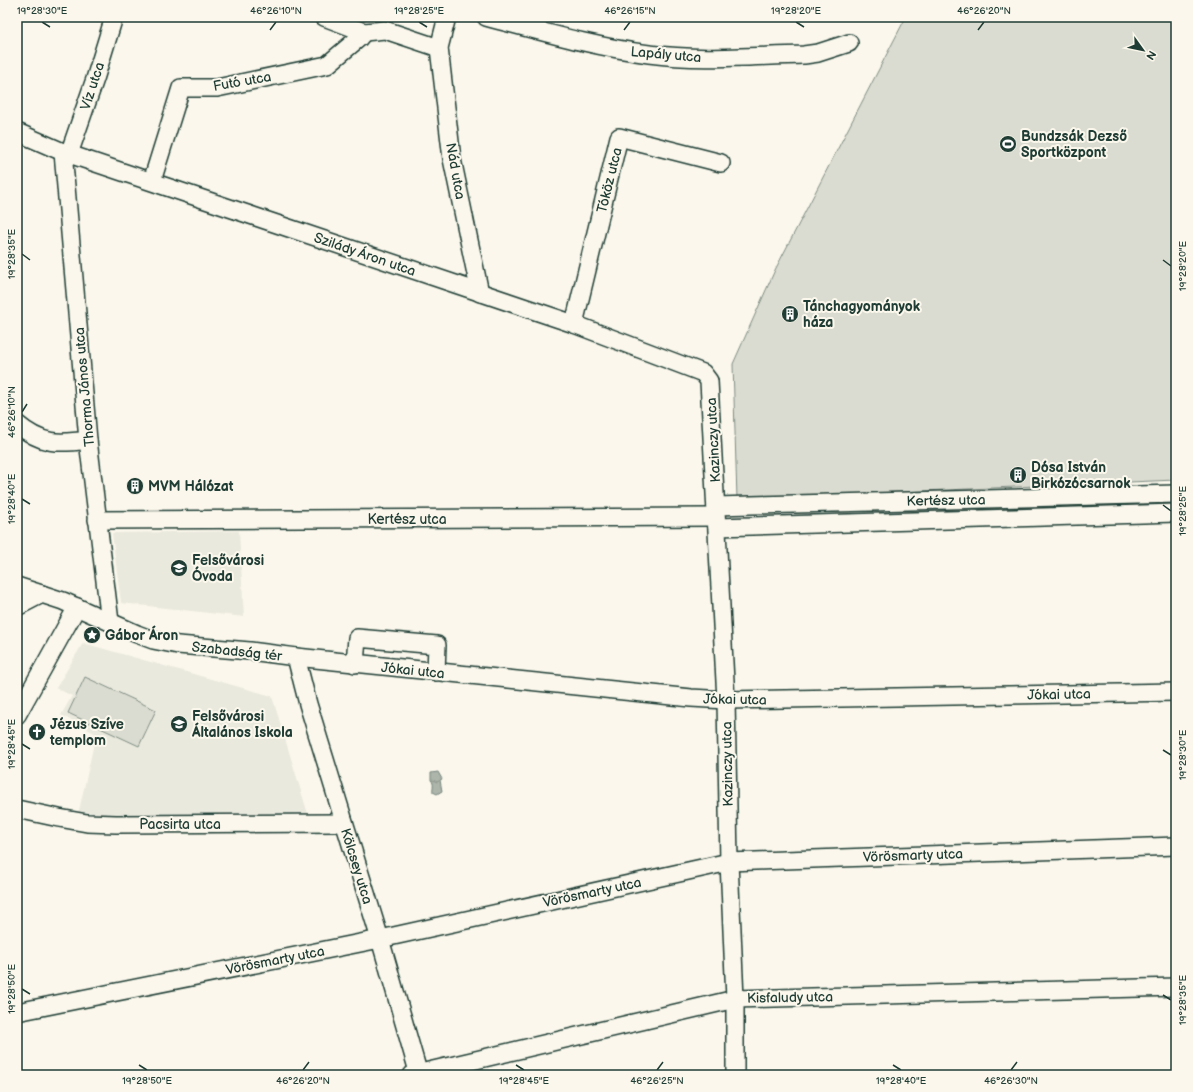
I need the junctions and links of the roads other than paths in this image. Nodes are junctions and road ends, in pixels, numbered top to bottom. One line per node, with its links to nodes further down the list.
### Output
1 (114, 17): 9 (street, Víz utca)
2 (324, 17): 5 (street)
3 (447, 17): 7 (street)
4 (486, 17): 6 (street, Lapály utca)
5 (364, 32): 7 (street); 11 (street, Futó utca)
6 (849, 43)
7 (439, 48): 12 (street, Nád utca)
8 (17, 132): 9 (street, Szilády Áron utca)
9 (66, 153): 11 (street, Szilády Áron utca); 16 (street, Thorma János utca)
10 (721, 163): 13 (street, Tóköz utca)
11 (152, 182): 12 (street, Szilády Áron utca)
12 (480, 293): 13 (street, Szilády Áron utca)
13 (574, 324): 14 (street, Szilády Áron utca)
14 (709, 381): 19 (street, Kazinczy utca)
15 (17, 424): 16 (street)
16 (88, 440): 20 (street, Thorma János utca)
17 (1176, 494): 19 (street, Kertész utca)
18 (1176, 513): 19 (street)
19 (717, 516): 20 (street, Kertész utca); 30 (street, Kazinczy utca)
20 (98, 520): 25 (street, Thorma János utca)
21 (17, 586): 22 (street, Szabadság tér)
22 (42, 594): 23 (street, Szabadság tér); 24 (street)
23 (77, 606): 25 (street, Szabadság tér); 31 (street)
24 (17, 607)
25 (110, 622): 26 (street, Szabadság tér)
26 (296, 658): 27 (street, Jókai utca); 33 (street, Kölcsey utca)
27 (355, 664): 28 (street, Jókai utca); 28 (street)
28 (436, 672): 30 (street, Jókai utca)
29 (1176, 692): 30 (street, Jókai utca)
30 (726, 700): 35 (street, Kazinczy utca)
31 (17, 715)
32 (17, 808): 33 (street, Pacsirta utca)
33 (344, 823): 36 (street, Kölcsey utca)
34 (1176, 846): 35 (street, Vörösmarty utca)
35 (729, 862): 36 (street, Vörösmarty utca); 38 (street, Kazinczy utca)
36 (380, 939): 39 (street, Vörösmarty utca); 40 (street, Kölcsey utca)
37 (1176, 987): 38 (street, Kisfaludy utca)
38 (735, 999): 40 (street, Kisfaludy utca); 41 (street, Kazinczy utca)
39 (17, 1012)
40 (416, 1075)
41 (735, 1075)

